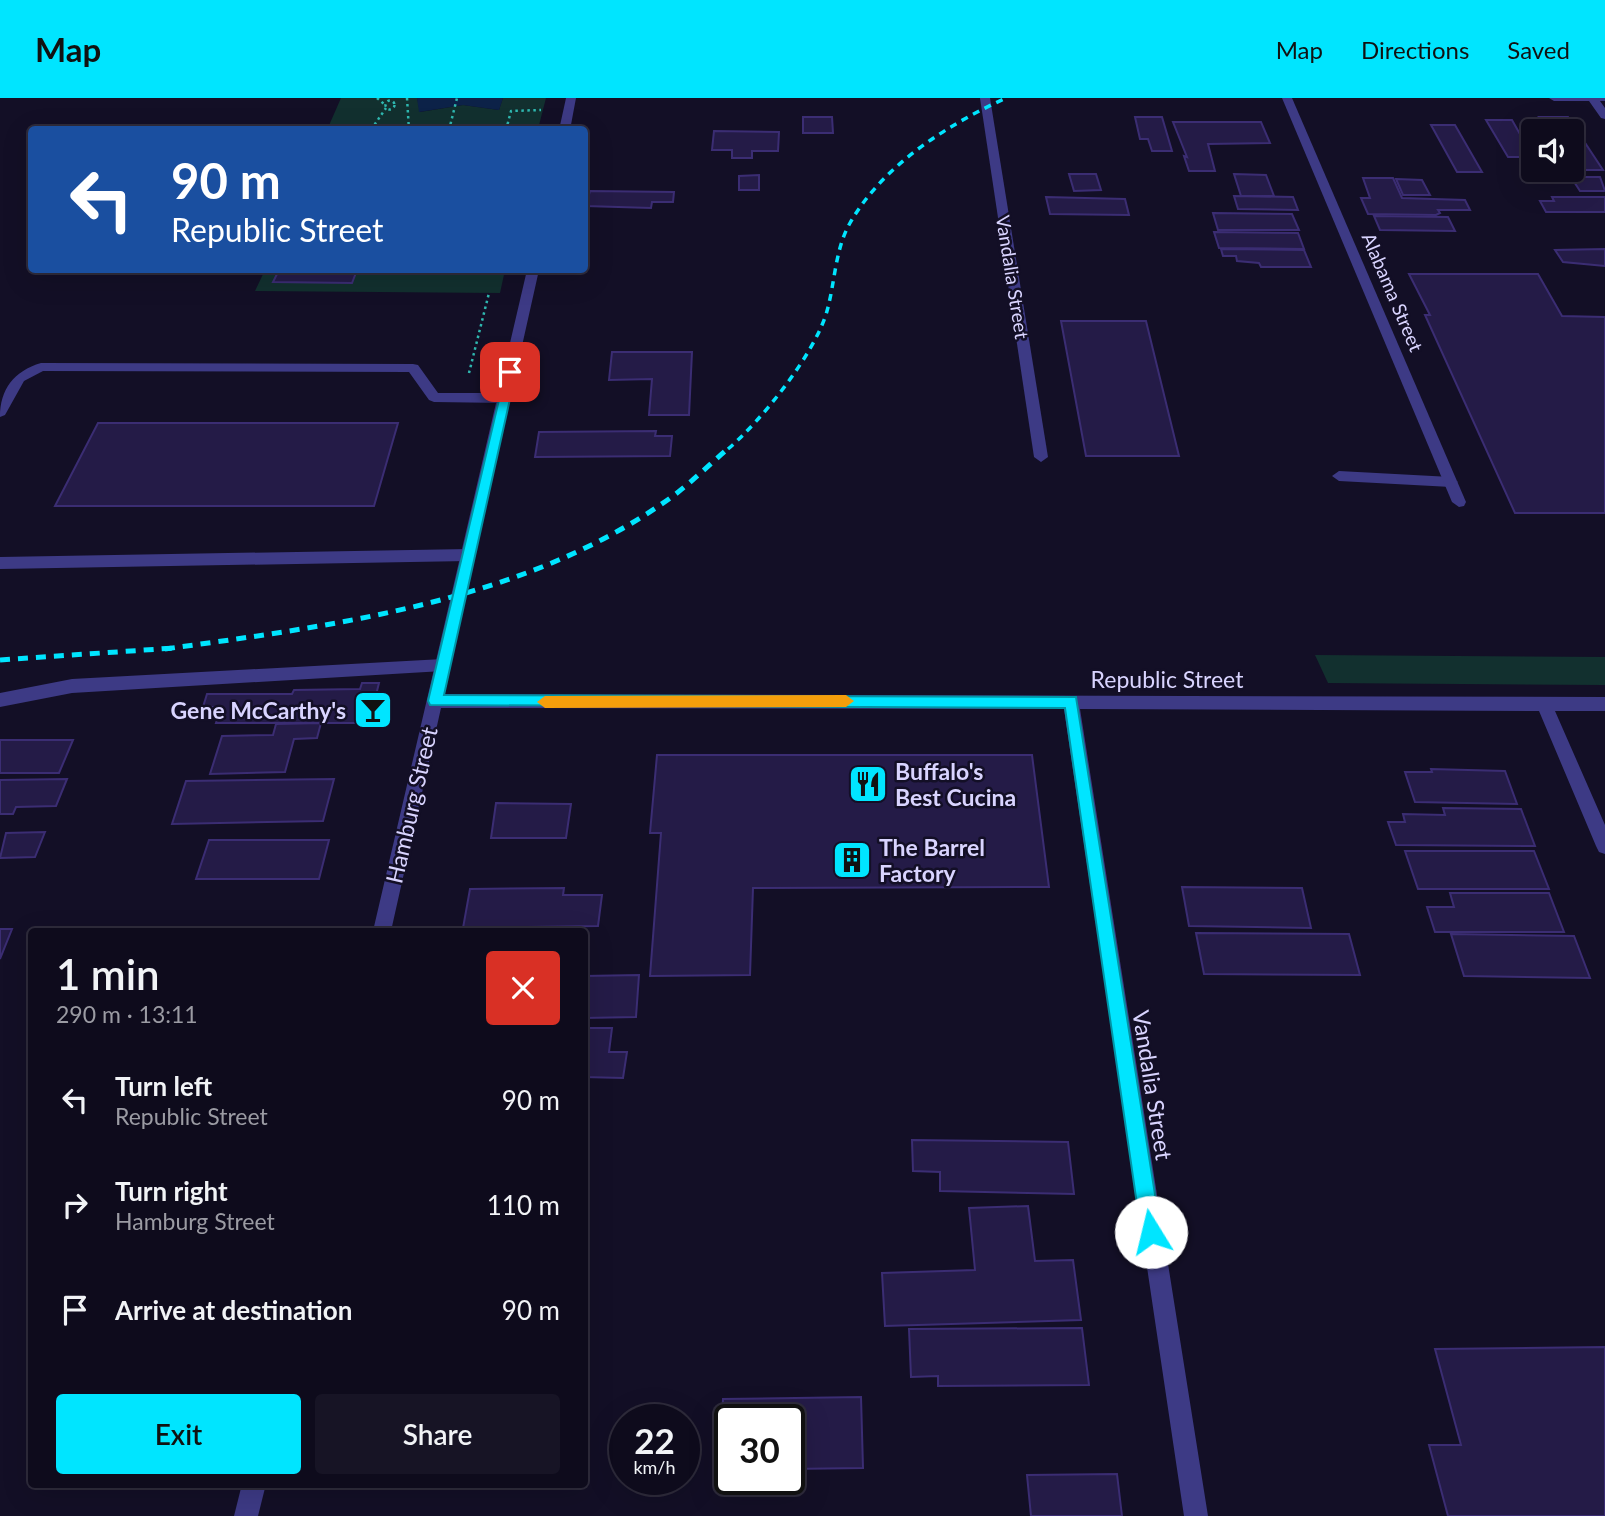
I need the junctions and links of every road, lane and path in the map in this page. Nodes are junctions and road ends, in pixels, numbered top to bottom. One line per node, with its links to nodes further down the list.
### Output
1 (377, 98): 10 (path)
2 (457, 98): 15 (path)
3 (571, 98): 17 (street)
4 (985, 98): 23 (street, Vandalia Street)
5 (1287, 98): 25 (street, Alabama Street)
6 (1554, 98): 7 (street)
7 (1592, 98): 8 (street); 12 (street)
8 (1605, 98)
9 (407, 100): 10 (path); 14 (path)
10 (385, 106): 13 (path)
11 (542, 110): 16 (path)
12 (1605, 116)
13 (375, 126)
14 (409, 126)
15 (450, 126)
16 (507, 126)
17 (565, 126)
18 (532, 273): 21 (street, Hamburg Street)
19 (489, 293): 20 (path)
20 (463, 397): 21 (street); 22 (street)
21 (505, 398): 27 (street, Hamburg Street)
22 (0, 412)
23 (1041, 457)
24 (1339, 476): 25 (street)
25 (1451, 482): 26 (street, Alabama Street)
26 (1460, 502)
27 (468, 555): 28 (street); 29 (street, Hamburg Street)
28 (0, 563)
29 (443, 665): 30 (street); 31 (street, Hamburg Street)
30 (0, 700)
31 (435, 701): 32 (street, Republic Street); 36 (street, Hamburg Street)
32 (1071, 702): 33 (street, Republic Street); 39 (street, Vandalia Street)
33 (1544, 704): 34 (street, Republic Street); 35 (street)
34 (1605, 704)
35 (1605, 846)
36 (383, 928)
37 (253, 1488): 38 (street)
38 (246, 1516)
39 (1196, 1516)

